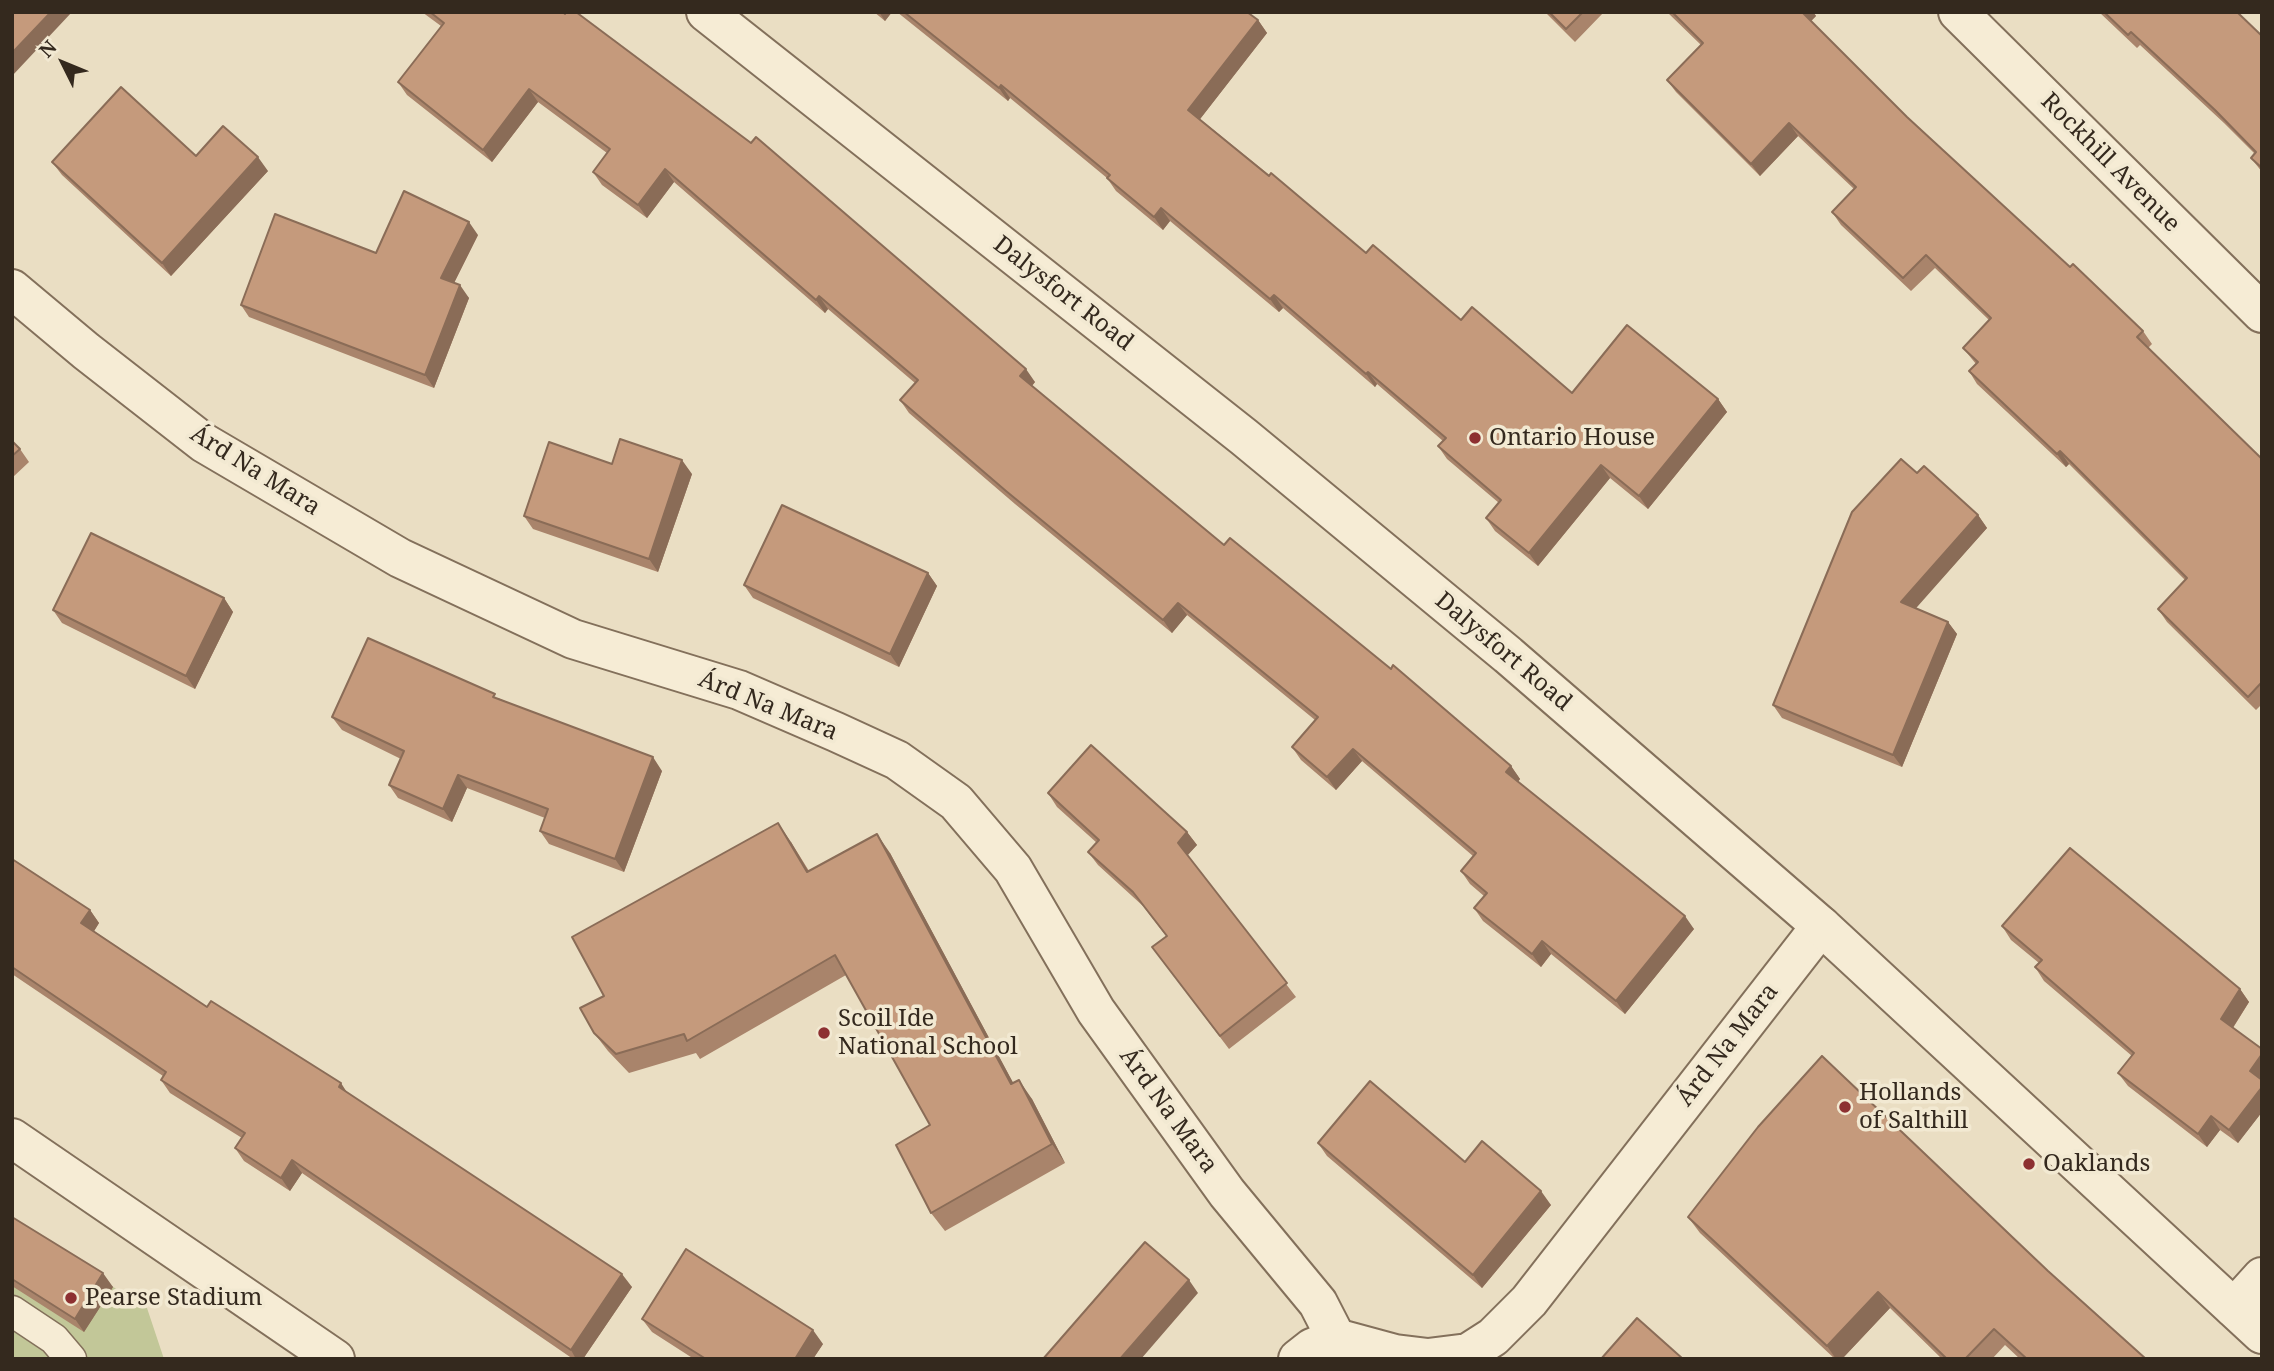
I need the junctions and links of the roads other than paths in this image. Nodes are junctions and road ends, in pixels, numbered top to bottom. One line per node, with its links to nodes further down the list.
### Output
1 (706, 12): 5 (street, Dalysfort Road)
2 (1958, 12): 4 (street, Rockhill Avenue)
3 (12, 289): 11 (street, Árd Na Mara)
4 (2262, 313)
5 (1821, 926): 8 (street, Dalysfort Road); 15 (street, Árd Na Mara)
6 (12, 1138): 13 (street)
7 (2262, 1277): 8 (street)
8 (2234, 1308): 10 (street, Dalysfort Road)
9 (12, 1311): 12 (lane)
10 (2262, 1334)
11 (1336, 1338): 14 (street); 15 (street, Árd Na Mara)
12 (71, 1359)
13 (335, 1359)
14 (1298, 1359)
15 (1428, 1359)

